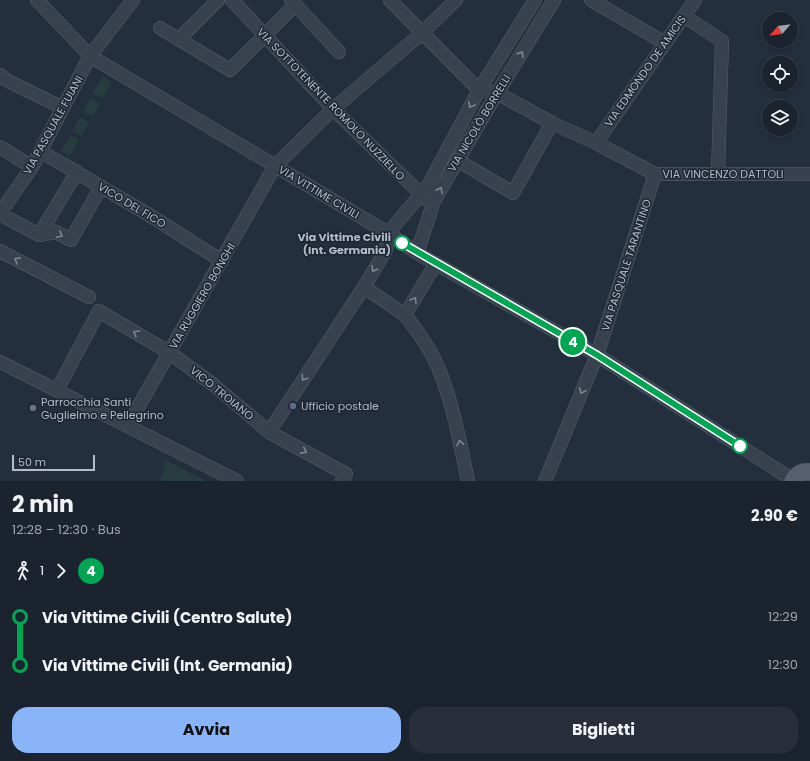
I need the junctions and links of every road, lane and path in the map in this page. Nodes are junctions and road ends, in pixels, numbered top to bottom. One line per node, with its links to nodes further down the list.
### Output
1 (37, 0): 19 (street, VIA VITTIME CIVILI)
2 (218, 0): 16 (street)
3 (232, 0): 15 (street, VIA SOTTOTENENTE ROMOLO NUZZIELLO)
4 (390, 0): 14 (street)
5 (456, 0): 14 (street, VIA RUGGIERO BONGHI)
6 (535, 0): 21 (street, VIA NICOLÒ BORRELLI)
7 (554, 0): 22 (street, VIA NICOLÒ BORRELLI, one-way to 7)
8 (591, 0): 17 (street)
9 (695, 0): 12 (street, VIA EDMONDO DE AMICIS)
10 (131, 1): 19 (street, VIA PASQUALE FUIANI)
11 (293, 2): 15 (street); 18 (street)
12 (684, 16): 17 (street, VIA EDMONDO DE AMICIS); 34 (street)
13 (160, 28): 16 (street)
14 (422, 33): 21 (street); 24 (street, VIA RUGGIERO BONGHI)
15 (265, 35): 16 (street); 24 (street, VIA SOTTOTENENTE ROMOLO NUZZIELLO)
16 (179, 40)
17 (665, 43): 26 (street, VIA EDMONDO DE AMICIS)
18 (339, 52)
19 (90, 56): 23 (street, VIA PASQUALE FUIANI); 30 (street, VIA VITTIME CIVILI)
20 (2, 81): 23 (street)
21 (479, 90): 22 (street, VIA VINCENZO DATTOLI); 37 (street, VIA NICOLÒ BORRELLI, one-way to 37)
22 (496, 93): 25 (street, VIA VINCENZO DATTOLI); 29 (street, VIA NICOLÒ BORRELLI)
23 (63, 108): 28 (street, VIA PASQUALE FUIANI)
24 (333, 109): 30 (street, VIA RUGGIERO BONGHI); 37 (street, VIA SOTTOTENENTE ROMOLO NUZZIELLO)
25 (552, 123): 26 (street, VIA VINCENZO DATTOLI); 29 (street)
26 (596, 143): 33 (street, VIA VINCENZO DATTOLI)
27 (0, 147): 31 (street)
28 (40, 151): 31 (street, VIA PASQUALE FUIANI); 32 (street, VICO DEL FICO)
29 (457, 160): 38 (street, VIA NICOLÒ BORRELLI, one-way to 29)
30 (275, 166): 40 (street, VIA VITTIME CIVILI); 44 (street, VIA RUGGIERO BONGHI)
31 (32, 167): 39 (street, VIA PASQUALE FUIANI)
32 (77, 172): 36 (street, VICO DEL FICO); 41 (street)
33 (656, 174): 34 (street, VIA VINCENZO DATTOLI); 50 (street, VIA PASQUALE TARANTINO)
34 (718, 174): 35 (street, VIA VINCENZO DATTOLI)
35 (810, 174)
36 (102, 187): 41 (street, one-way to 36); 44 (street, VICO DEL FICO)
37 (420, 195): 38 (street, VIA SOTTOTENENTE ROMOLO NUZZIELLO); 40 (street, VIA NICOLÒ BORRELLI)
38 (433, 205): 43 (street, VIA NICOLÒ BORRELLI)
39 (0, 214): 41 (street)
40 (388, 233): 43 (street, VIA VITTIME CIVILI); 46 (street, one-way to 46)
41 (39, 235)
42 (0, 251): 47 (street, one-way to 42)
43 (418, 253): 45 (street, VIA VITTIME CIVILI)
44 (222, 260): 49 (street, VIA RUGGIERO BONGHI)
45 (436, 263): 48 (street, one-way to 45); 50 (street, VIA VITTIME CIVILI)
46 (364, 287): 48 (street); 54 (street, one-way to 54)
47 (89, 297)
48 (405, 315): 59 (street, one-way to 48)
49 (170, 353): 52 (street, VICO TROIANO, one-way to 52); 53 (street, VIA RUGGIERO BONGHI); 54 (street, VICO TROIANO)
50 (597, 355): 57 (street, VIA VITTIME CIVILI); 60 (street, VIA PASQUALE TARANTINO, one-way to 60)
51 (0, 362): 52 (street)
52 (57, 390): 53 (street)
53 (128, 425): 58 (street)
54 (269, 432): 56 (street, VICO TROIANO, one-way to 56)
55 (810, 472): 57 (main road)
56 (344, 477)
57 (793, 480)
58 (237, 481)
59 (468, 481)
60 (545, 481)

